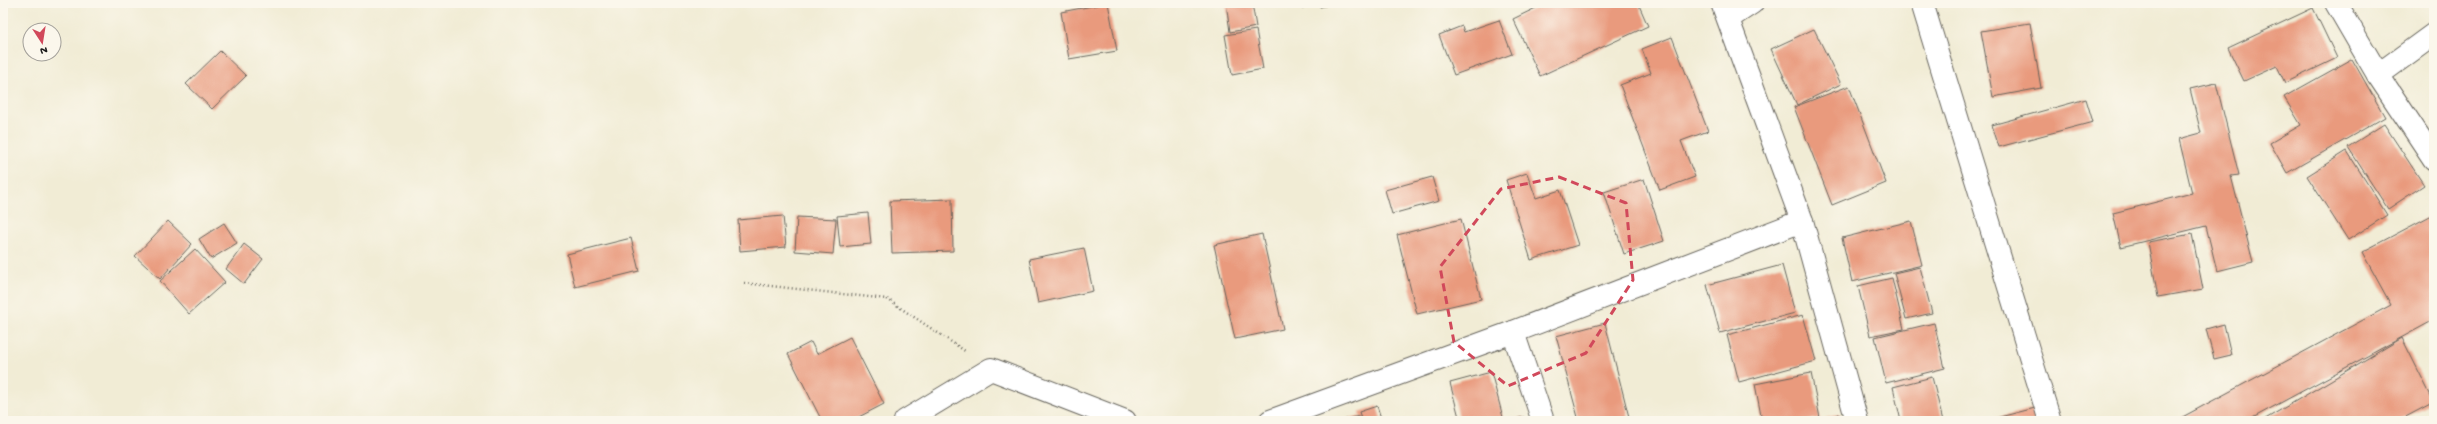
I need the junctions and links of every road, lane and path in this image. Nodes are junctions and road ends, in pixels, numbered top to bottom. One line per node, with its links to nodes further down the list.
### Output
1 (1752, 3): 4 (street)
2 (1922, 3): 17 (street)
3 (2336, 3): 6 (street)
4 (1725, 10): 8 (street)
5 (2434, 34): 6 (street)
6 (2378, 75): 7 (street)
7 (2434, 159)
8 (1802, 221): 10 (street); 16 (street)
9 (744, 283): 11 (path)
10 (1513, 332): 14 (street); 15 (street)
11 (991, 369): 12 (street); 13 (street)
12 (905, 421)
13 (1125, 421)
14 (1270, 421)
15 (1543, 421)
16 (1857, 421)
17 (2050, 421)

